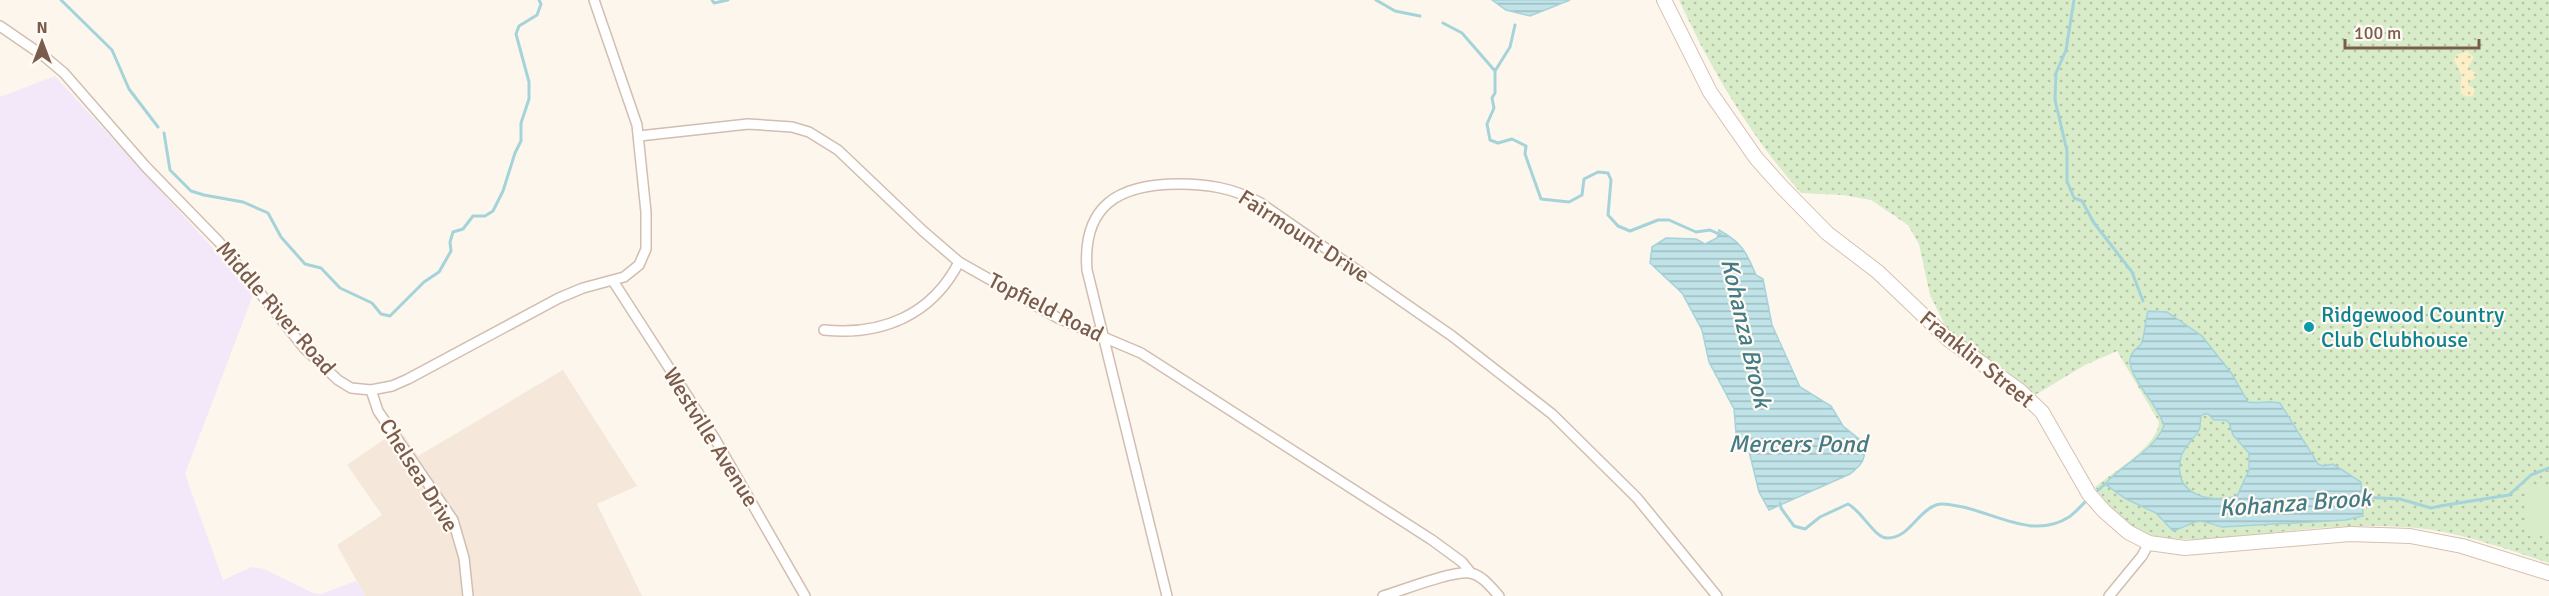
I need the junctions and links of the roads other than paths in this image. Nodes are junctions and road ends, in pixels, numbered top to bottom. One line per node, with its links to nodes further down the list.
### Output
1 (594, 0): 4 (street)
2 (1664, 0): 10 (main road, Franklin Street)
3 (0, 26): 9 (street, Middle River Road)
4 (639, 136): 5 (street, Topfield Road); 6 (street)
5 (959, 262): 7 (street); 8 (street, Topfield Road)
6 (613, 280): 9 (street); 14 (street, Westville Avenue)
7 (824, 330)
8 (1105, 338): 11 (street, Topfield Road); 15 (street, Fairmount Drive); 18 (street, Fairmount Drive)
9 (371, 390): 13 (street, Chelsea Drive)
10 (2149, 543): 12 (main road, Franklin Street); 19 (street)
11 (1470, 573): 16 (street); 17 (street, Topfield Road)
12 (2549, 573)
13 (468, 596)
14 (806, 596)
15 (1167, 596)
16 (1383, 596)
17 (1499, 596)
18 (1717, 596)
19 (2109, 596)

